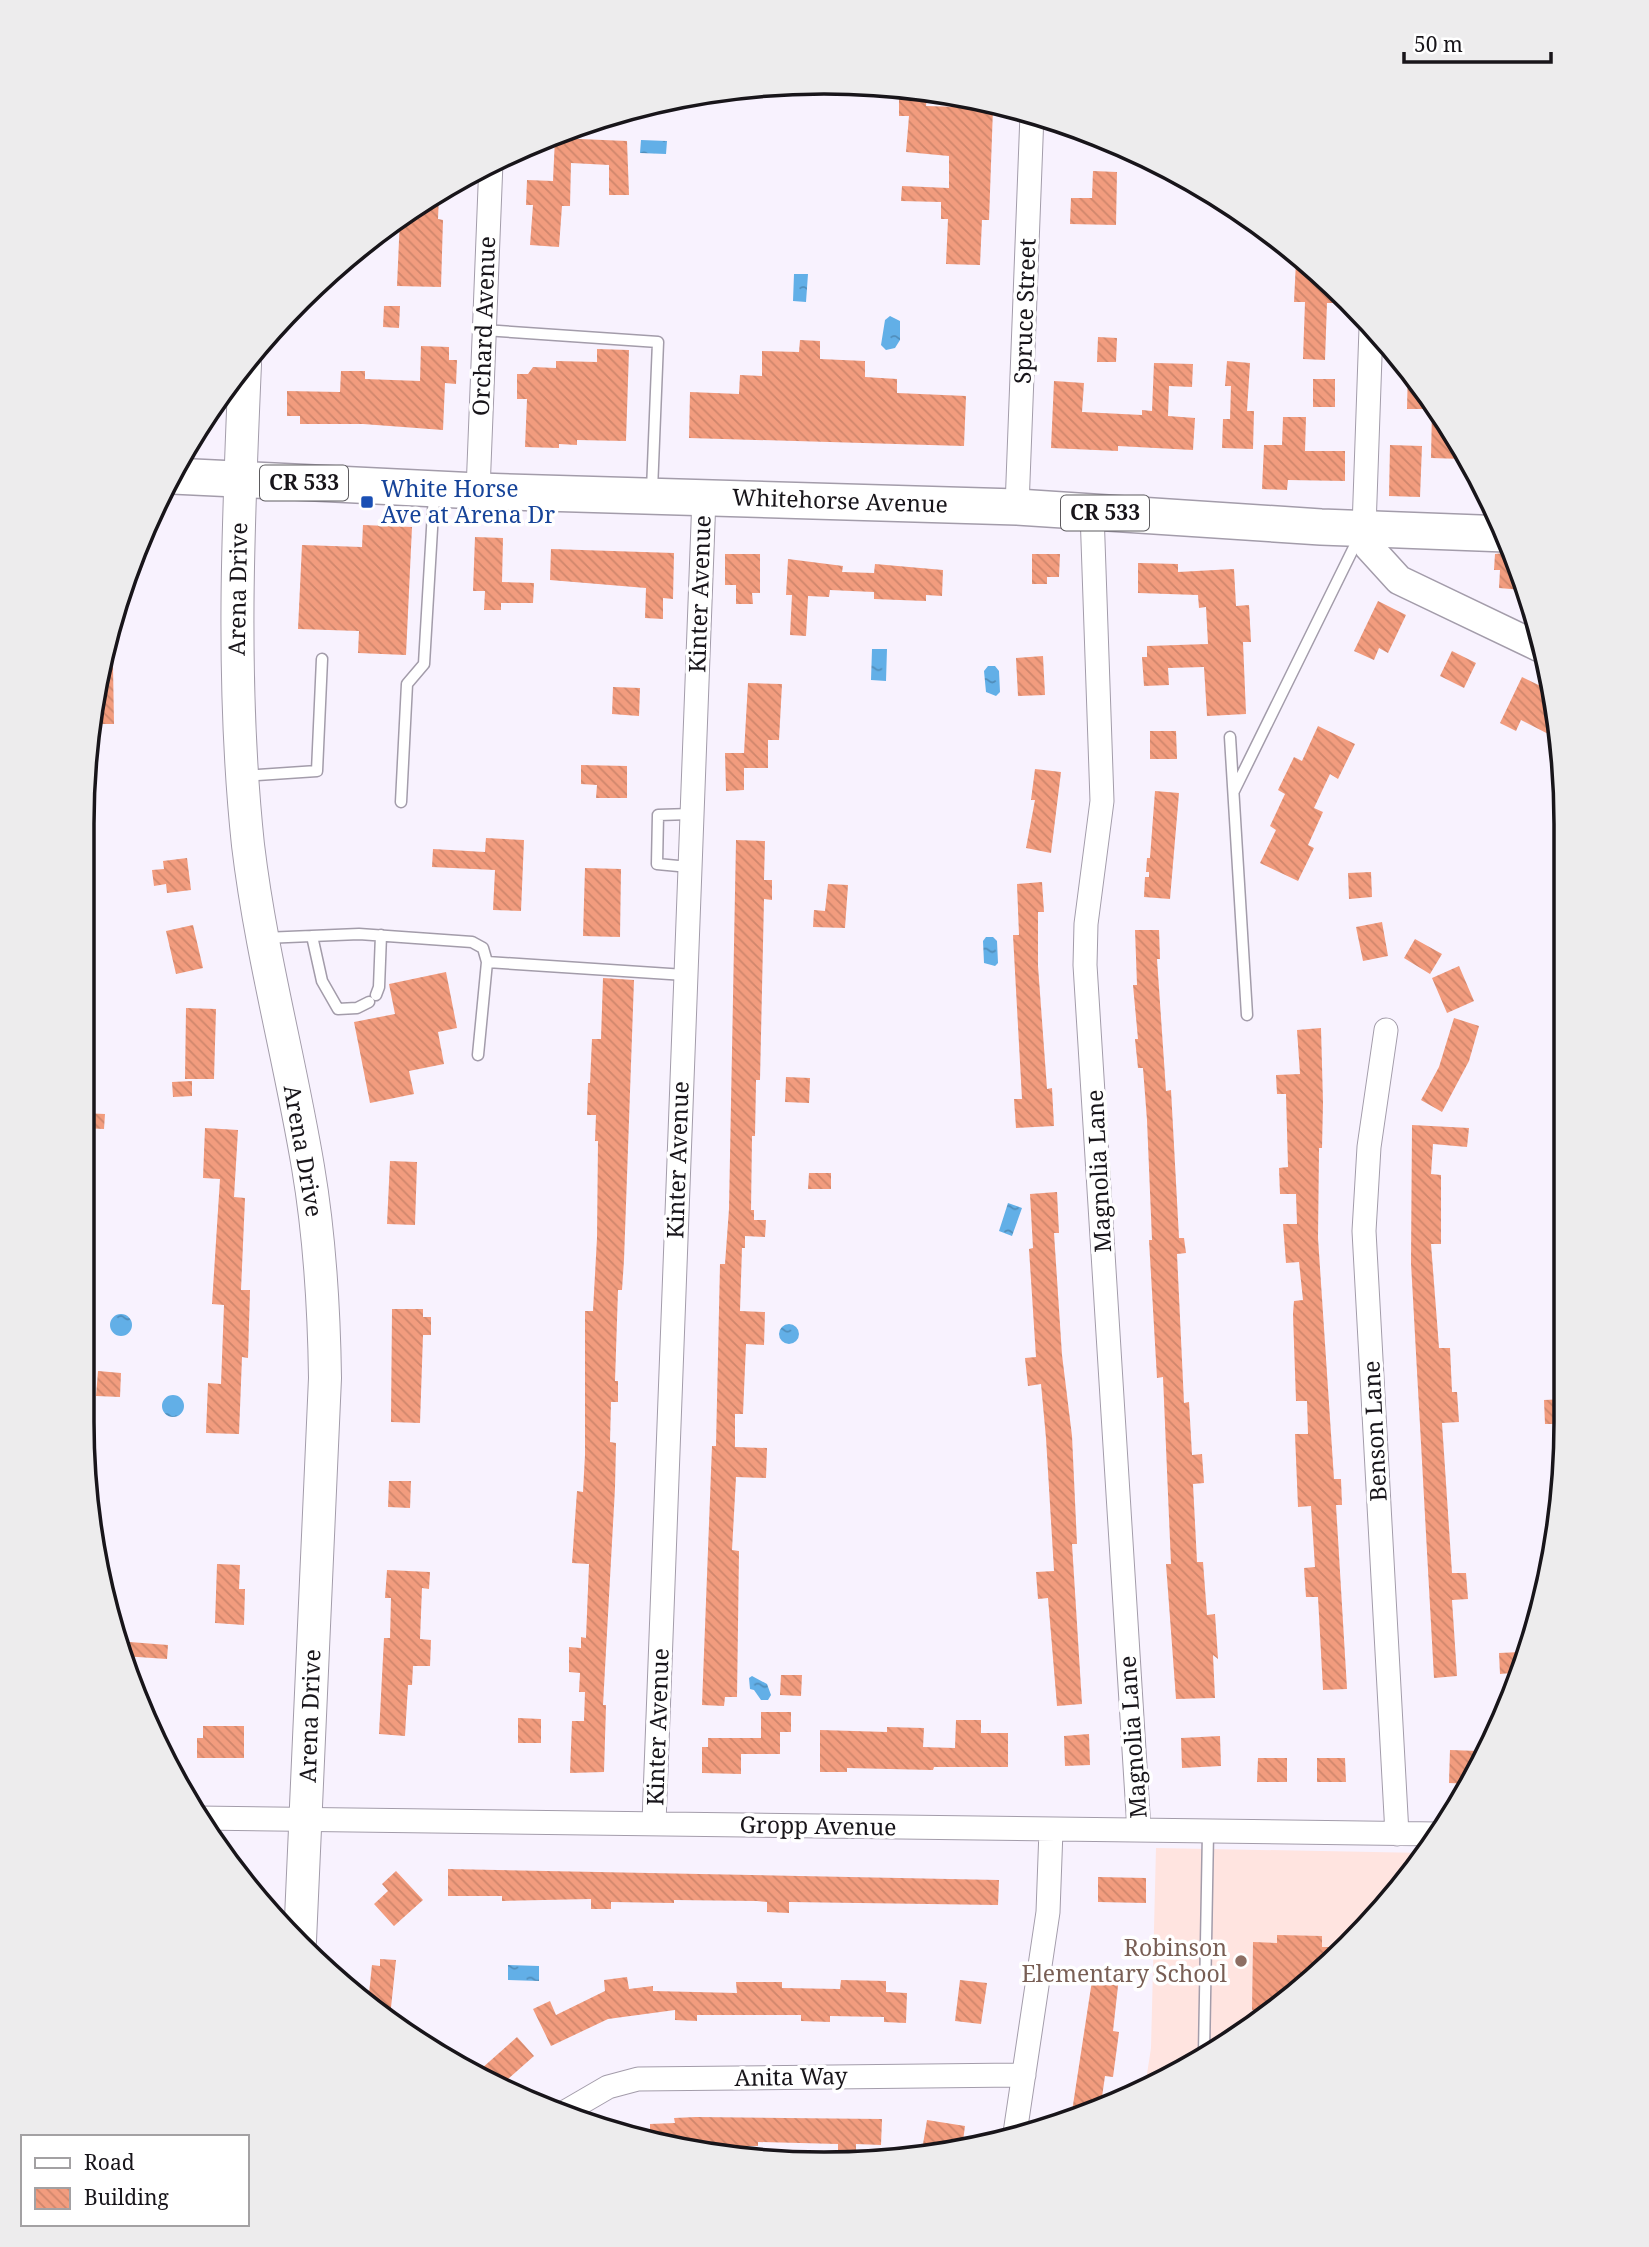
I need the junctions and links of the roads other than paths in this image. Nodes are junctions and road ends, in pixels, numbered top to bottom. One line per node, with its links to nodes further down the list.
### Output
1 (1032, 125): 12 (street, Spruce Street)
2 (490, 176): 3 (street, Orchard Avenue)
3 (484, 330): 9 (street, Orchard Avenue); 10 (lane)
4 (1371, 340): 14 (street)
5 (244, 381): 7 (main road, Arena Drive)
6 (183, 477): 7 (main road, Whitehorse Avenue / CR 533)
7 (240, 480): 8 (main road, Whitehorse Avenue / CR 533); 19 (main road, Arena Drive)
8 (434, 489): 9 (main road, Whitehorse Avenue / CR 533); 21 (lane)
9 (478, 491): 10 (main road, Whitehorse Avenue / CR 533)
10 (652, 496): 11 (main road, Whitehorse Avenue / CR 533)
11 (704, 497): 12 (main road, Whitehorse Avenue / CR 533); 22 (street, Kinter Avenue)
12 (1017, 507): 13 (main road, Whitehorse Avenue / CR 533)
13 (1093, 512): 14 (main road, Whitehorse Avenue / CR 533); 36 (street, Magnolia Lane)
14 (1364, 528): 15 (main road, Whitehorse Avenue / CR 533); 16 (street); 20 (lane)
15 (1494, 533)
16 (1532, 643)
17 (322, 659): 19 (lane)
18 (1230, 737): 20 (lane)
19 (242, 776): 26 (main road, Arena Drive)
20 (1234, 791): 29 (lane)
21 (401, 802)
22 (691, 814): 23 (street, Kinter Avenue); 23 (lane)
23 (689, 867): 28 (street, Kinter Avenue)
24 (381, 935): 25 (lane); 25 (lane); 27 (lane)
25 (312, 936): 26 (lane)
26 (261, 938): 33 (main road, Arena Drive)
27 (487, 962): 28 (lane); 31 (lane)
28 (685, 975): 34 (street, Kinter Avenue)
29 (1247, 1015)
30 (1386, 1030): 38 (street, Benson Lane)
31 (478, 1055)
32 (212, 1818): 33 (street, Gropp Avenue)
33 (305, 1820): 34 (street, Gropp Avenue); 40 (main road, Arena Drive)
34 (654, 1823): 35 (street, Gropp Avenue)
35 (1051, 1830): 36 (street, Gropp Avenue); 42 (street)
36 (1139, 1830): 37 (street, Gropp Avenue)
37 (1208, 1832): 38 (street, Gropp Avenue); 41 (lane)
38 (1397, 1834): 39 (street, Gropp Avenue)
39 (1427, 1834)
40 (300, 1931)
41 (1204, 2046)
42 (1024, 2075): 43 (street, Anita Way); 44 (street)
43 (573, 2107)
44 (1016, 2127)

